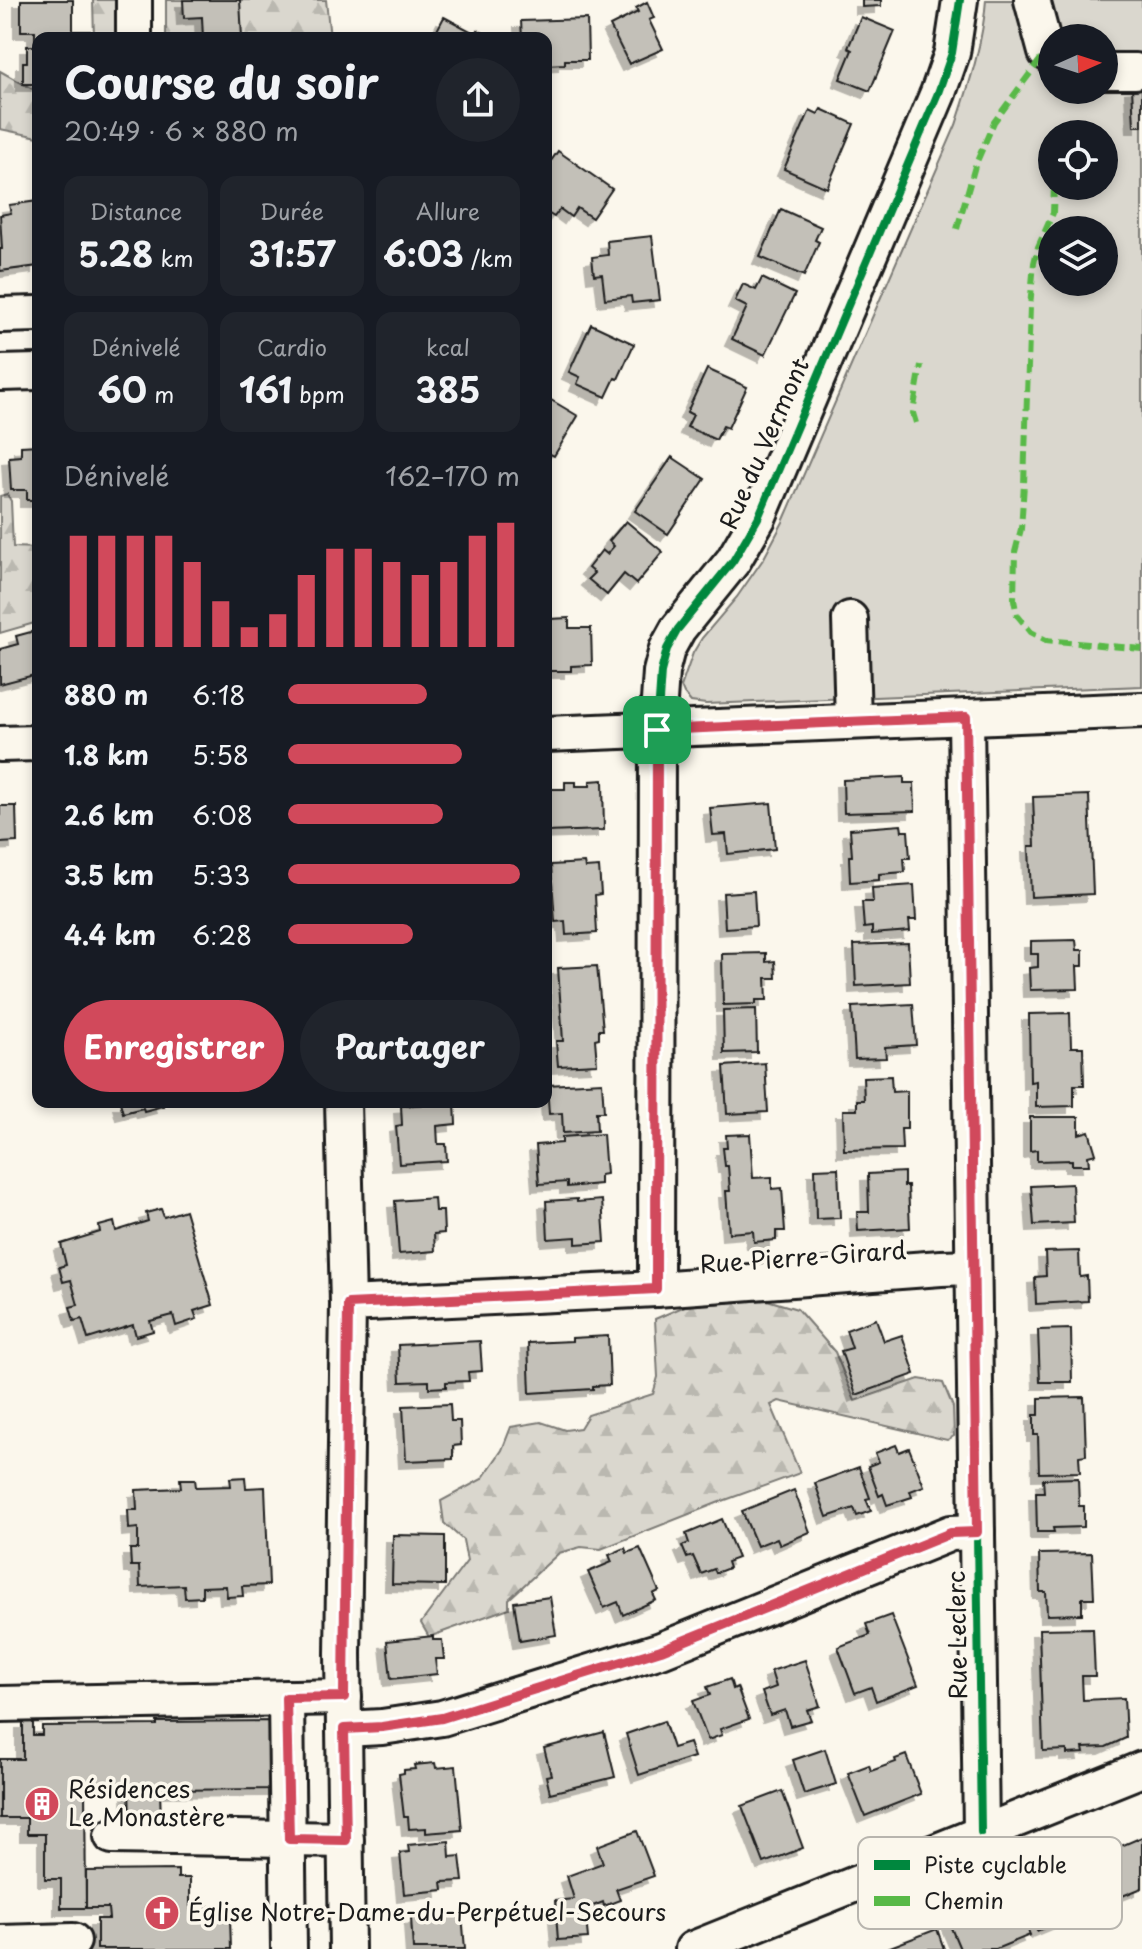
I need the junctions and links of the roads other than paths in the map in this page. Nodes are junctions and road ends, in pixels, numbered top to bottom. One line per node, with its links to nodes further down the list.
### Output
1 (134, 0): 5 (street)
2 (960, 0): 14 (street, Rue du Vermont)
3 (1032, 0): 4 (street)
4 (1038, 24)
5 (134, 32)
6 (32, 314): 7 (street)
7 (0, 315)
8 (32, 372): 9 (street)
9 (0, 373)
10 (850, 619): 13 (street)
11 (1142, 710): 12 (street)
12 (966, 717): 13 (street); 19 (street, Rue Leclerc)
13 (853, 721): 14 (street)
14 (657, 730): 15 (street); 20 (street, Rue du Vermont)
15 (552, 734)
16 (32, 743): 17 (street)
17 (0, 744)
18 (343, 1108): 21 (street)
19 (973, 1267): 20 (street, Rue Pierre-Girard); 22 (street, Rue Leclerc)
20 (656, 1289): 21 (street, Rue Pierre-Girard)
21 (348, 1304): 25 (street)
22 (977, 1532): 25 (street); 27 (street, Rue Leclerc)
23 (286, 1698): 24 (street); 25 (street); 30 (street)
24 (0, 1704)
25 (344, 1713): 31 (street)
26 (1142, 1769): 27 (street)
27 (981, 1832): 29 (street)
28 (112, 1836): 30 (street)
29 (969, 1837)
30 (289, 1839): 31 (street); 35 (street)
31 (346, 1840): 36 (street)
32 (858, 1882): 37 (street)
33 (73, 1941): 34 (street)
34 (0, 1943)
35 (289, 1949)
36 (347, 1949)
37 (693, 1949)

